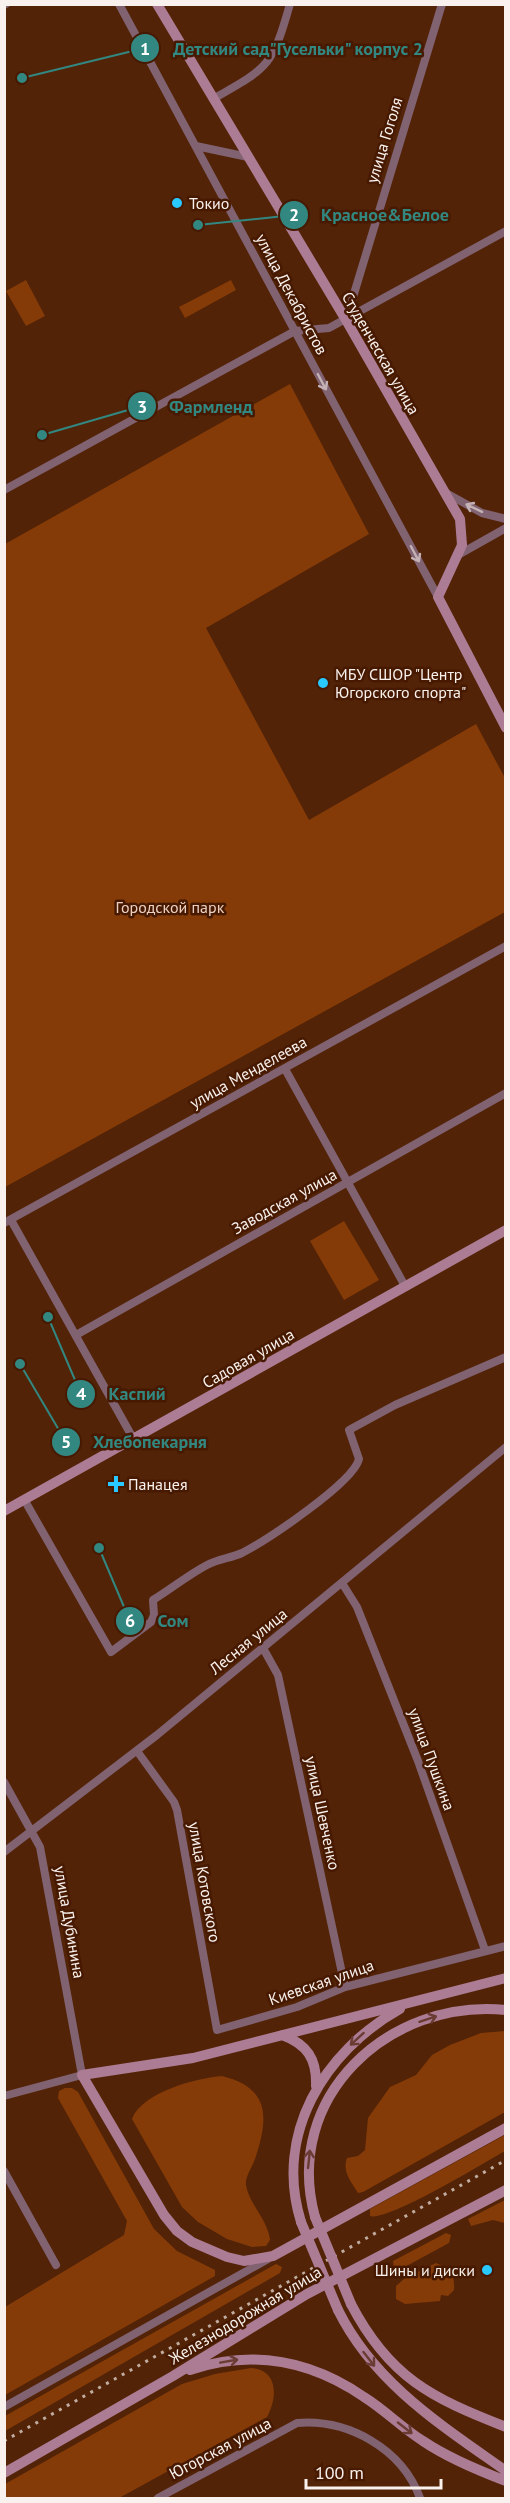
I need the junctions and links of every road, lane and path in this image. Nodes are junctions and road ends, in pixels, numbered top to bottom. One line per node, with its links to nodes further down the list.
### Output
1 (119, 4): 6 (street, улица Декабристов)
2 (157, 4): 5 (street, Студенческая улица)
3 (290, 4): 5 (street)
4 (442, 4): 9 (street, улица Гоголя)
5 (213, 99): 7 (street, Студенческая улица)
6 (196, 146): 7 (street); 10 (street, улица Декабристов)
7 (248, 157): 9 (street, Студенческая улица)
8 (506, 231): 9 (street)
9 (346, 320): 10 (street); 12 (street, Студенческая улица)
10 (295, 331): 11 (street); 16 (street, улица Декабристов, one-way to 16)
11 (4, 490)
12 (444, 492): 13 (street, one-way to 12); 15 (street, Студенческая улица)
13 (506, 519)
14 (506, 528): 15 (street)
15 (458, 555): 16 (street, Студенческая улица)
16 (438, 597): 17 (street)
17 (506, 728)
18 (506, 946): 19 (street, улица Менделеева)
19 (285, 1069): 21 (street); 22 (street, улица Менделеева)
20 (506, 1093): 21 (street, Заводская улица)
21 (347, 1183): 24 (street); 25 (street, Заводская улица)
22 (8, 1222): 25 (street)
23 (506, 1230): 24 (street, Садовая улица)
24 (405, 1286): 27 (street, Садовая улица)
25 (76, 1335): 27 (street)
26 (506, 1358): 29 (street)
27 (134, 1440): 29 (street, Садовая улица)
28 (506, 1447): 31 (street, Лесная улица)
29 (25, 1501): 30 (street, Садовая улица)
30 (4, 1512)
31 (342, 1583): 32 (street, Лесная улица); 38 (street, улица Пушкина)
32 (263, 1648): 33 (street, Лесная улица); 40 (street, улица Шевченко)
33 (137, 1751): 35 (street, Лесная улица); 43 (street, улица Котовского)
34 (4, 1782): 35 (street, улица Дубинина)
35 (33, 1833): 36 (street, Лесная улица); 45 (street, улица Дубинина)
36 (4, 1852)
37 (506, 1946): 38 (street, Киевская улица)
38 (485, 1950): 40 (street, Киевская улица)
39 (506, 1978): 41 (street)
40 (345, 1987): 43 (street, Киевская улица)
41 (424, 1998): 44 (street); 46 (street, one-way to 46)
42 (506, 2010): 55 (street, one-way to 42, bridge)
43 (217, 2030)
44 (282, 2035): 45 (street); 46 (street)
45 (82, 2075): 47 (street); 51 (street)
46 (316, 2088): 56 (street, one-way to 56, bridge)
47 (4, 2096)
48 (506, 2128): 51 (street)
49 (4, 2171): 52 (street)
50 (506, 2190): 53 (street, Железнодорожная улица)
51 (273, 2256): 54 (street)
52 (56, 2265)
53 (173, 2376): 57 (street, Железнодорожная улица); 58 (street, one-way to 58)
54 (4, 2407)
55 (506, 2427)
56 (506, 2471)
57 (4, 2473)
58 (506, 2481)
59 (419, 2497): 60 (street, Югорская улица)
60 (158, 2499)

